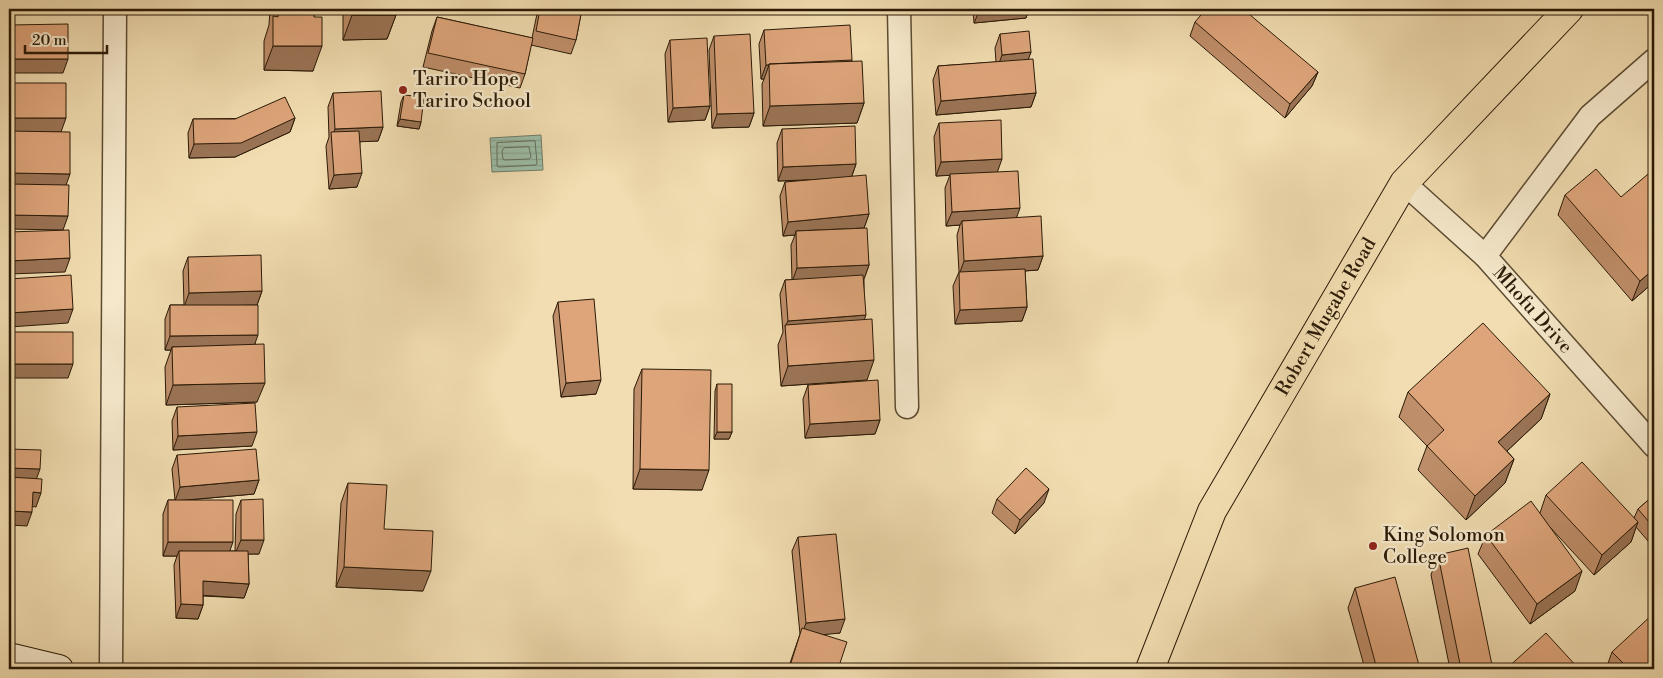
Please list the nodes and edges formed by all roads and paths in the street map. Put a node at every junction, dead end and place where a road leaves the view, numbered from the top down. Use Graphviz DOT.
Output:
graph roads {
  1 [pos="116,9"];
  2 [pos="899,9"];
  3 [pos="1569,9"];
  4 [pos="1654,60"];
  5 [pos="1404,183"];
  6 [pos="1485,256"];
  7 [pos="907,407"];
  8 [pos="1654,446"];
  9 [pos="9,656"];
  10 [pos="59,669"];
  11 [pos="111,669"];
  12 [pos="1150,669"];
  1 -- 11 [label="street"];
  2 -- 7 [label="street"];
  3 -- 5 [label="main road, Robert Mugabe Road"];
  4 -- 6 [label="street"];
  5 -- 6 [label="street, Mhofu Drive"];
  5 -- 12 [label="main road, Robert Mugabe Road"];
  6 -- 8 [label="street, Mhofu Drive"];
  9 -- 10 [label="street"];
}
